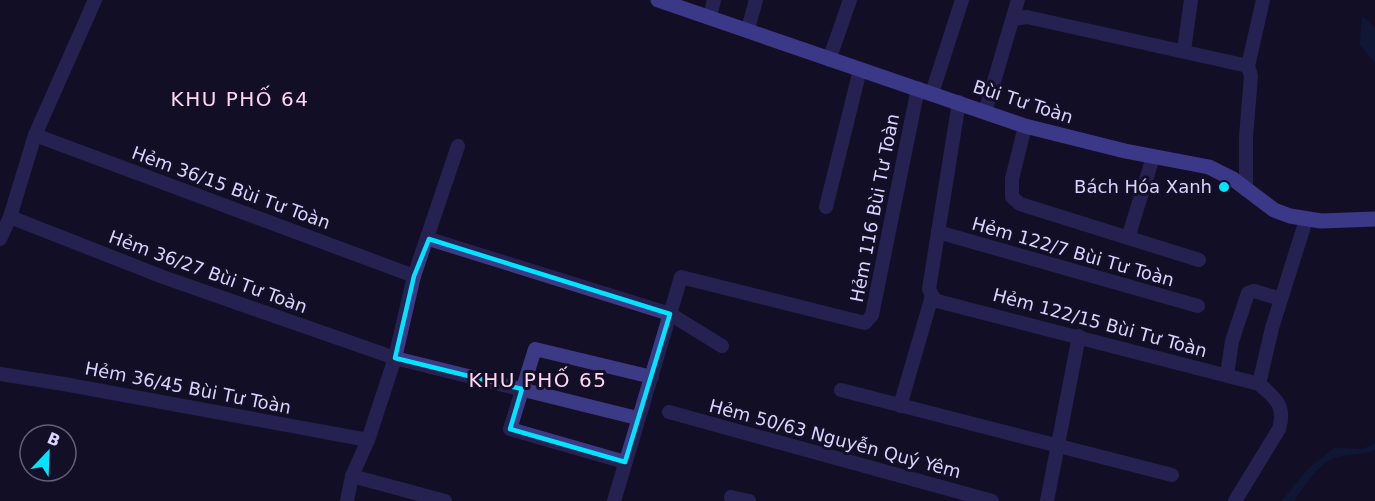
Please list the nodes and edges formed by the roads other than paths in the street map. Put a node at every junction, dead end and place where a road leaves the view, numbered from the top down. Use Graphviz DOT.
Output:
graph roads {
  1 [pos="95,0"];
  2 [pos="658,0"];
  3 [pos="714,0"];
  4 [pos="756,0"];
  5 [pos="850,0"];
  6 [pos="962,0"];
  7 [pos="1018,0"];
  8 [pos="1191,0"];
  9 [pos="1263,0"];
  10 [pos="710,16"];
  11 [pos="1013,19"];
  12 [pos="748,29"];
  13 [pos="1184,50"];
  14 [pos="830,60"];
  15 [pos="1248,66"];
  16 [pos="860,70"];
  17 [pos="925,91"];
  18 [pos="959,102"];
  19 [pos="985,112"];
  20 [pos="1025,126"];
  21 [pos="35,135"];
  22 [pos="458,146"];
  23 [pos="1153,157"];
  24 [pos="1246,190"];
  25 [pos="826,207"];
  26 [pos="10,217"];
  27 [pos="1375,219"];
  28 [pos="1306,220"];
  29 [pos="938,232"];
  30 [pos="1128,238"];
  31 [pos="0,239"];
  32 [pos="429,239"];
  33 [pos="1199,260"];
  34 [pos="414,276"];
  35 [pos="932,296"];
  36 [pos="1281,299"];
  37 [pos="1198,306"];
  38 [pos="670,314"];
  39 [pos="1078,336"];
  40 [pos="722,346"];
  41 [pos="395,358"];
  42 [pos="0,374"];
  43 [pos="1227,375"];
  44 [pos="652,377"];
  45 [pos="1259,384"];
  46 [pos="522,389"];
  47 [pos="841,390"];
  48 [pos="900,406"];
  49 [pos="669,412"];
  50 [pos="637,418"];
  51 [pos="368,440"];
  52 [pos="1056,446"];
  53 [pos="625,462"];
  54 [pos="352,476"];
  55 [pos="1172,476"];
  56 [pos="731,497"];
  57 [pos="347,501"];
  58 [pos="445,501"];
  59 [pos="614,501"];
  60 [pos="749,501"];
  61 [pos="992,501"];
  62 [pos="1047,501"];
  63 [pos="1235,501"];
  1 -- 21 [label="street"];
  2 -- 10 [label="street, Bùi Tư Toàn"];
  3 -- 10 [label="street"];
  4 -- 12 [label="street"];
  5 -- 14 [label="street"];
  6 -- 17 [label="street"];
  7 -- 11 [label="street"];
  8 -- 13 [label="street"];
  9 -- 15 [label="street"];
  10 -- 12 [label="street, Bùi Tư Toàn"];
  11 -- 13 [label="street"];
  11 -- 19 [label="street"];
  12 -- 14 [label="street, Bùi Tư Toàn"];
  13 -- 15 [label="street"];
  14 -- 16 [label="street, Bùi Tư Toàn"];
  15 -- 24 [label="street"];
  16 -- 17 [label="street, Bùi Tư Toàn"];
  16 -- 25 [label="street"];
  17 -- 18 [label="street, Bùi Tư Toàn"];
  17 -- 38 [label="street, Hẻm 116 Bùi Tư Toàn"];
  18 -- 19 [label="street, Bùi Tư Toàn"];
  18 -- 29 [label="street"];
  19 -- 20 [label="street, Bùi Tư Toàn"];
  20 -- 23 [label="street, Bùi Tư Toàn"];
  20 -- 30 [label="street"];
  21 -- 26 [label="street"];
  21 -- 34 [label="street, Hẻm 36/15 Bùi Tư Toàn"];
  22 -- 32 [label="street"];
  23 -- 24 [label="street, Bùi Tư Toàn"];
  23 -- 30 [label="street"];
  24 -- 28 [label="street, Bùi Tư Toàn"];
  26 -- 31 [label="street"];
  26 -- 41 [label="street, Hẻm 36/27 Bùi Tư Toàn"];
  27 -- 28 [label="street, Bùi Tư Toàn"];
  28 -- 36 [label="street"];
  29 -- 35 [label="street"];
  29 -- 37 [label="street, Hẻm 122/7 Bùi Tư Toàn"];
  30 -- 33 [label="street"];
  32 -- 34 [label="street"];
  32 -- 38 [label="street"];
  34 -- 41 [label="street"];
  35 -- 39 [label="street, Hẻm 122/15 Bùi Tư Toàn"];
  35 -- 48 [label="street"];
  36 -- 43 [label="street"];
  36 -- 45 [label="street"];
  38 -- 40 [label="street"];
  38 -- 44 [label="street"];
  39 -- 43 [label="street, Hẻm 122/15 Bùi Tư Toàn"];
  39 -- 52 [label="street"];
  41 -- 46 [label="street, Hẻm 36/27 Bùi Tư Toàn"];
  41 -- 51 [label="street"];
  42 -- 51 [label="street, Hẻm 36/45 Bùi Tư Toàn"];
  43 -- 45 [label="street, Hẻm 122/15 Bùi Tư Toàn"];
  44 -- 46 [label="street"];
  44 -- 50 [label="street"];
  45 -- 63 [label="street"];
  46 -- 50 [label="street, Hẻm 36/27 Bùi Tư Toàn"];
  46 -- 53 [label="street"];
  47 -- 48 [label="street"];
  48 -- 52 [label="street"];
  49 -- 61 [label="street, Hẻm 50/63 Nguyễn Quý Yêm"];
  50 -- 53 [label="street"];
  51 -- 54 [label="street"];
  52 -- 55 [label="street"];
  52 -- 62 [label="street"];
  53 -- 59 [label="street"];
  54 -- 57 [label="street"];
  54 -- 58 [label="street"];
  56 -- 60 [label="street"];
}
